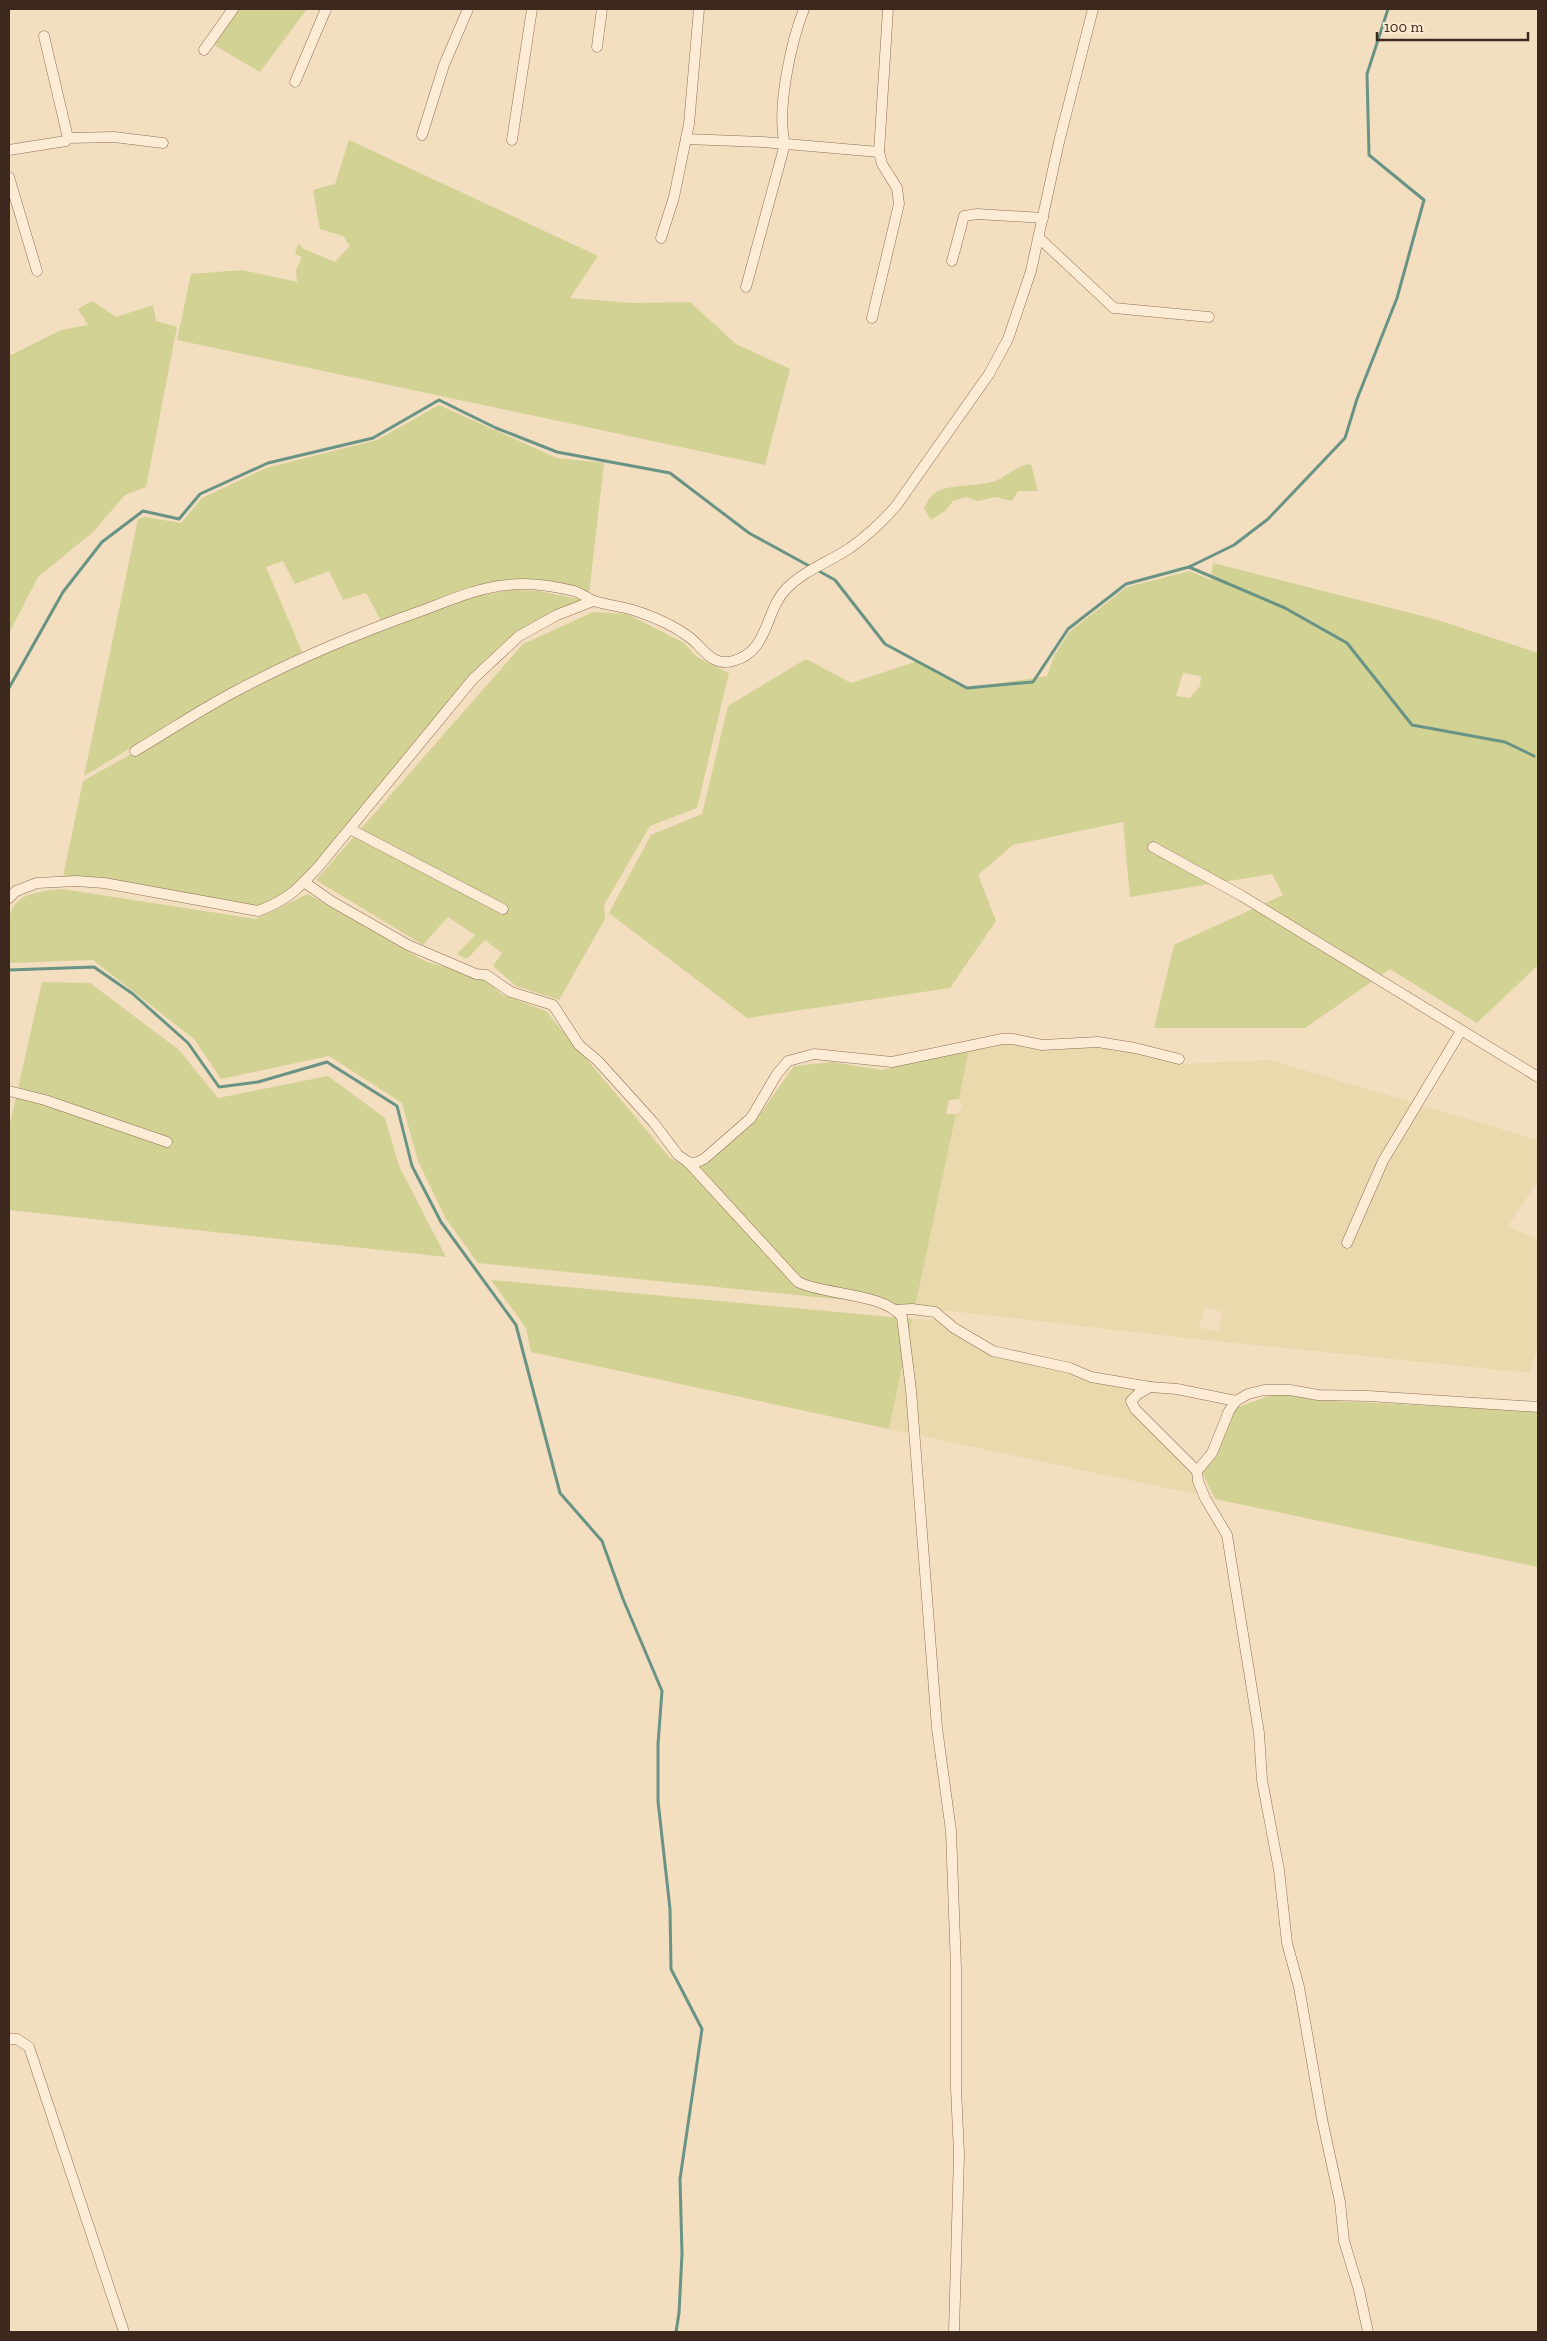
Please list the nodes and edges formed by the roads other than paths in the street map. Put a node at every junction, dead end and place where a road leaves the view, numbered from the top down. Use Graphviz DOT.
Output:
graph roads {
  1 [pos="233,9"];
  2 [pos="326,9"];
  3 [pos="468,9"];
  4 [pos="532,9"];
  5 [pos="602,9"];
  6 [pos="699,9"];
  7 [pos="804,9"];
  8 [pos="888,9"];
  9 [pos="1093,9"];
  10 [pos="44,36"];
  11 [pos="597,47"];
  12 [pos="204,50"];
  13 [pos="295,82"];
  14 [pos="422,135"];
  15 [pos="68,138"];
  16 [pos="686,139"];
  17 [pos="512,140"];
  18 [pos="164,143"];
  19 [pos="785,144"];
  20 [pos="9,150"];
  21 [pos="879,152"];
  22 [pos="9,177"];
  23 [pos="1043,218"];
  24 [pos="661,238"];
  25 [pos="1039,238"];
  26 [pos="952,261"];
  27 [pos="37,271"];
  28 [pos="746,287"];
  29 [pos="872,318"];
  30 [pos="1209,318"];
  31 [pos="593,601"];
  32 [pos="135,751"];
  33 [pos="350,829"];
  34 [pos="1153,847"];
  35 [pos="304,882"];
  36 [pos="9,898"];
  37 [pos="503,909"];
  38 [pos="1461,1031"];
  39 [pos="1179,1059"];
  40 [pos="1538,1077"];
  41 [pos="9,1091"];
  42 [pos="168,1142"];
  43 [pos="688,1162"];
  44 [pos="1347,1243"];
  45 [pos="895,1310"];
  46 [pos="1150,1387"];
  47 [pos="1236,1401"];
  48 [pos="1538,1407"];
  49 [pos="1197,1471"];
  50 [pos="9,2039"];
  51 [pos="124,2332"];
  52 [pos="954,2332"];
  53 [pos="1368,2332"];
  1 -- 12 [label="street"];
  2 -- 13 [label="street"];
  3 -- 14 [label="street"];
  4 -- 17 [label="street"];
  5 -- 11 [label="street"];
  6 -- 16 [label="street"];
  7 -- 19 [label="street"];
  8 -- 21 [label="street"];
  9 -- 23 [label="street"];
  10 -- 15 [label="street"];
  15 -- 18 [label="street"];
  15 -- 20 [label="street"];
  16 -- 19 [label="street"];
  16 -- 24 [label="street"];
  19 -- 21 [label="street"];
  19 -- 28 [label="street"];
  21 -- 29 [label="street"];
  22 -- 27 [label="street"];
  23 -- 25 [label="street"];
  23 -- 26 [label="street"];
  25 -- 30 [label="street"];
  25 -- 31 [label="street"];
  31 -- 32 [label="street"];
  31 -- 33 [label="street"];
  33 -- 35 [label="street"];
  33 -- 37 [label="street"];
  34 -- 38 [label="street"];
  35 -- 36 [label="street"];
  35 -- 43 [label="street"];
  38 -- 40 [label="street"];
  38 -- 44 [label="street"];
  39 -- 43 [label="street"];
  41 -- 42 [label="street"];
  43 -- 45 [label="street"];
  45 -- 46 [label="street"];
  45 -- 52 [label="street"];
  46 -- 47 [label="street"];
  46 -- 49 [label="street"];
  47 -- 48 [label="street"];
  47 -- 49 [label="street"];
  49 -- 53 [label="street"];
  50 -- 51 [label="street"];
}
